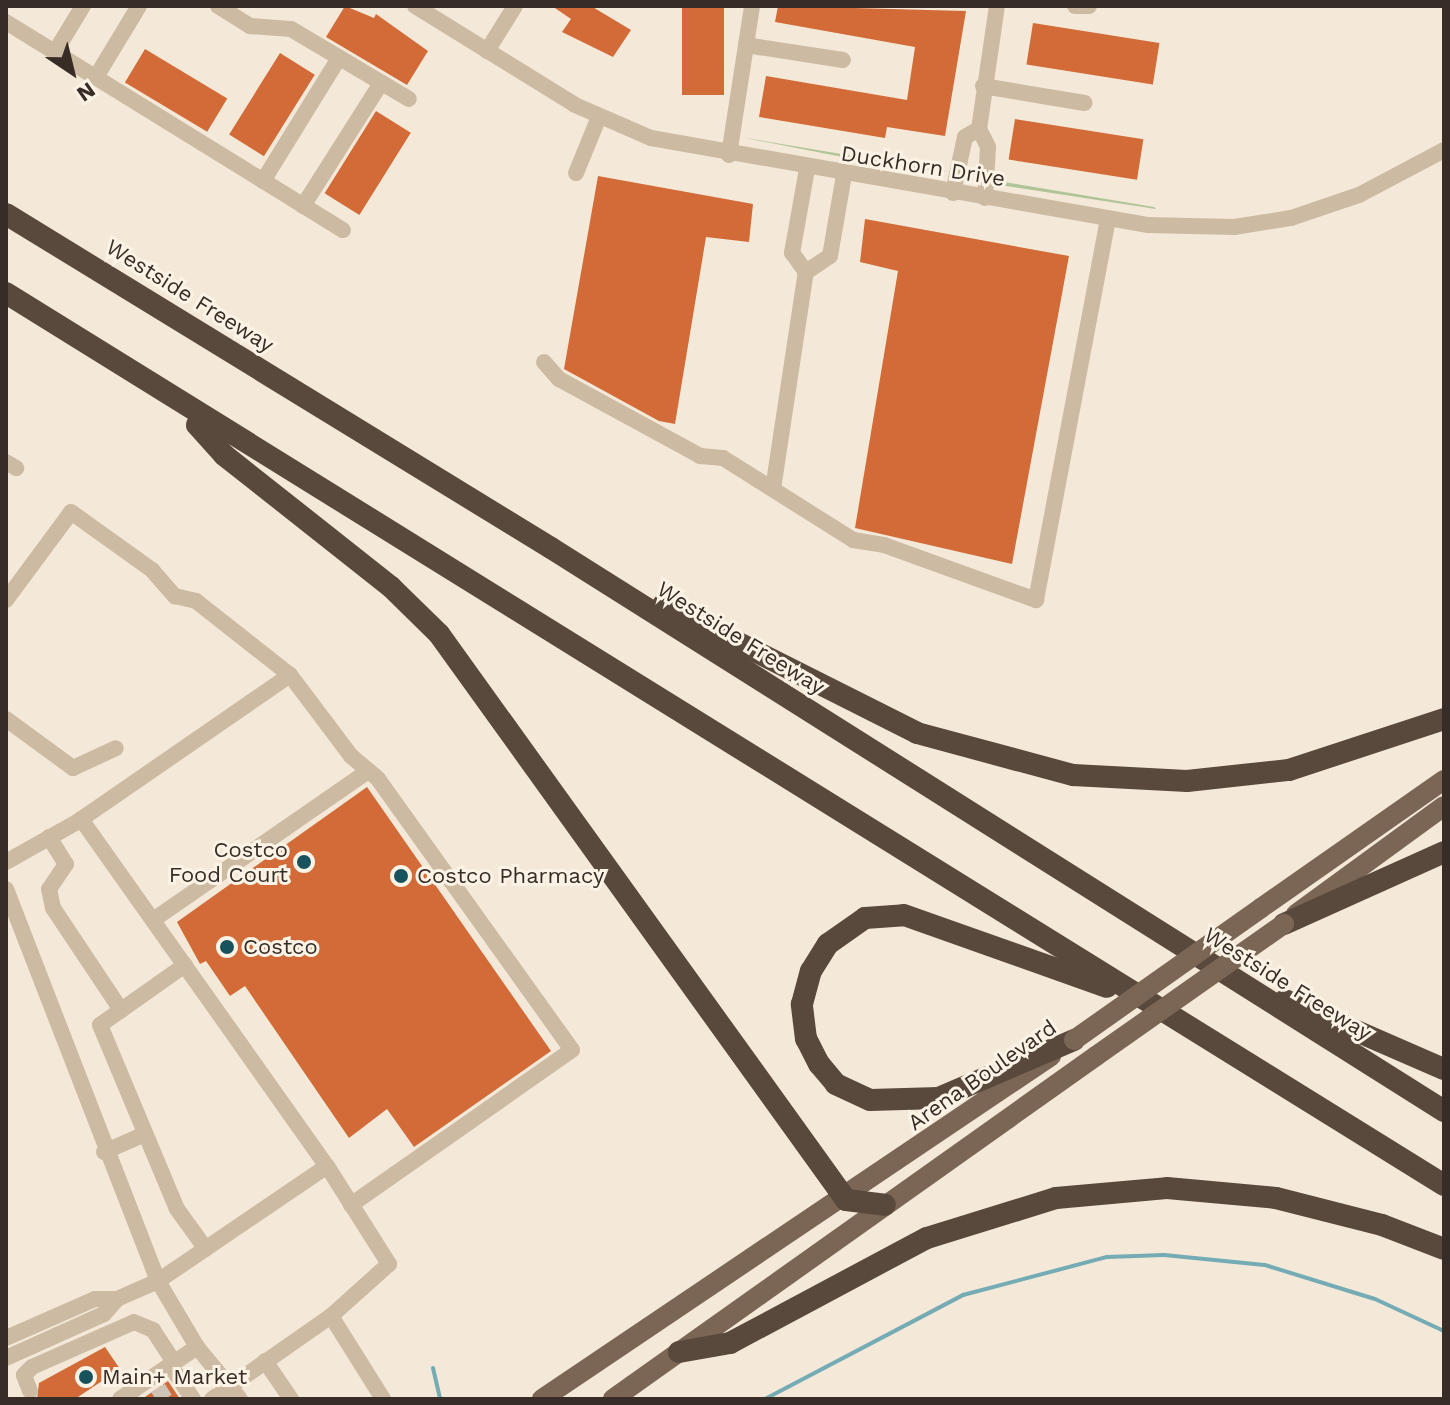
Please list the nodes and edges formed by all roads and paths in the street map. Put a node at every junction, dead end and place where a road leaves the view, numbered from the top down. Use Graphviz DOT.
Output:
graph roads {
  1 [pos="83,6"];
  2 [pos="139,6"];
  3 [pos="218,6"];
  4 [pos="415,6"];
  5 [pos="515,6"];
  6 [pos="752,6"];
  7 [pos="997,6"];
  8 [pos="1075,6"];
  9 [pos="1089,6"];
  10 [pos="6,22"];
  11 [pos="746,45"];
  12 [pos="487,51"];
  13 [pos="55,52"];
  14 [pos="339,58"];
  15 [pos="843,60"];
  16 [pos="96,77"];
  17 [pos="381,83"];
  18 [pos="983,86"];
  19 [pos="409,99"];
  20 [pos="1085,103"];
  21 [pos="599,117"];
  22 [pos="979,129"];
  23 [pos="1444,150"];
  24 [pos="729,155"];
  25 [pos="807,169"];
  26 [pos="576,173"];
  27 [pos="844,175"];
  28 [pos="263,181"];
  29 [pos="953,193"];
  30 [pos="985,198"];
  31 [pos="303,206"];
  32 [pos="6,214"];
  33 [pos="1108,219"];
  34 [pos="343,230"];
  35 [pos="806,272"];
  36 [pos="6,293"];
  37 [pos="544,362"];
  38 [pos="180,406"];
  39 [pos="773,489"];
  40 [pos="551,548"];
  41 [pos="6,600"];
  42 [pos="290,675"];
  43 [pos="6,719"];
  44 [pos="1444,719"];
  45 [pos="116,748"];
  46 [pos="368,771"];
  47 [pos="1444,780"];
  48 [pos="1444,806"];
  49 [pos="81,819"];
  50 [pos="49,837"];
  51 [pos="1444,852"];
  52 [pos="6,862"];
  53 [pos="6,889"];
  54 [pos="153,920"];
  55 [pos="1284,924"];
  56 [pos="1204,964"];
  57 [pos="185,965"];
  58 [pos="1150,1002"];
  59 [pos="121,1010"];
  60 [pos="1074,1040"];
  61 [pos="1444,1069"];
  62 [pos="1444,1111"];
  63 [pos="145,1134"];
  64 [pos="104,1152"];
  65 [pos="327,1166"];
  66 [pos="1444,1185"];
  67 [pos="846,1200"];
  68 [pos="351,1205"];
  69 [pos="885,1205"];
  70 [pos="206,1249"];
  71 [pos="1444,1249"];
  72 [pos="158,1281"];
  73 [pos="117,1299"];
  74 [pos="331,1316"];
  75 [pos="6,1338"];
  76 [pos="197,1347"];
  77 [pos="679,1352"];
  78 [pos="6,1358"];
  79 [pos="265,1361"];
  80 [pos="172,1364"];
  81 [pos="278,1381"];
  82 [pos="30,1391"];
  83 [pos="234,1393"];
  84 [pos="128,1397"];
  85 [pos="193,1399"];
  86 [pos="212,1399"];
  87 [pos="276,1399"];
  88 [pos="291,1399"];
  89 [pos="383,1399"];
  90 [pos="542,1399"];
  91 [pos="613,1399"];
  1 -- 13 [label="street"];
  2 -- 16 [label="street"];
  3 -- 14 [label="street"];
  4 -- 12 [label="street, Duckhorn Drive"];
  5 -- 12 [label="street"];
  6 -- 11 [label="street"];
  7 -- 18 [label="street"];
  8 -- 9 [label="street"];
  10 -- 13 [label="street"];
  11 -- 15 [label="street"];
  11 -- 24 [label="street"];
  12 -- 21 [label="street, Duckhorn Drive"];
  13 -- 16 [label="street"];
  14 -- 17 [label="street"];
  14 -- 28 [label="street"];
  16 -- 28 [label="street"];
  17 -- 19 [label="street"];
  17 -- 31 [label="street"];
  18 -- 20 [label="street"];
  18 -- 22 [label="street"];
  21 -- 24 [label="street, Duckhorn Drive"];
  21 -- 26 [label="street"];
  22 -- 29 [label="street"];
  22 -- 30 [label="street"];
  23 -- 33 [label="street, Duckhorn Drive"];
  24 -- 25 [label="street, Duckhorn Drive"];
  25 -- 27 [label="street, Duckhorn Drive"];
  25 -- 35 [label="street"];
  27 -- 29 [label="street, Duckhorn Drive"];
  27 -- 35 [label="street"];
  28 -- 31 [label="street"];
  29 -- 30 [label="street, Duckhorn Drive"];
  30 -- 33 [label="street, Duckhorn Drive"];
  31 -- 34 [label="street"];
  32 -- 40 [label="highway, Westside Freeway"];
  33 -- 39 [label="street"];
  35 -- 39 [label="street"];
  36 -- 38 [label="highway"];
  37 -- 39 [label="street"];
  38 -- 58 [label="highway"];
  38 -- 67 [label="highway"];
  40 -- 44 [label="highway"];
  40 -- 56 [label="highway, Westside Freeway"];
  41 -- 42 [label="street"];
  42 -- 46 [label="street"];
  42 -- 49 [label="street"];
  43 -- 45 [label="street"];
  46 -- 54 [label="street"];
  46 -- 68 [label="street"];
  47 -- 60 [label="main road, Arena Boulevard, bridge"];
  48 -- 55 [label="main road"];
  49 -- 50 [label="street"];
  49 -- 54 [label="street"];
  50 -- 52 [label="street"];
  50 -- 59 [label="street"];
  51 -- 55 [label="highway"];
  53 -- 64 [label="street"];
  54 -- 57 [label="street"];
  55 -- 69 [label="main road, bridge"];
  56 -- 61 [label="highway"];
  56 -- 62 [label="highway, Westside Freeway"];
  57 -- 59 [label="street"];
  57 -- 65 [label="street"];
  58 -- 60 [label="highway"];
  58 -- 66 [label="highway"];
  59 -- 63 [label="street"];
  60 -- 67 [label="main road, Arena Boulevard"];
  63 -- 64 [label="street"];
  63 -- 70 [label="street"];
  64 -- 72 [label="street"];
  65 -- 68 [label="street"];
  65 -- 70 [label="street"];
  67 -- 69 [label="highway"];
  67 -- 90 [label="main road, Arena Boulevard"];
  68 -- 74 [label="street"];
  69 -- 77 [label="main road"];
  70 -- 72 [label="street"];
  71 -- 77 [label="highway"];
  72 -- 73 [label="street"];
  72 -- 76 [label="street"];
  73 -- 75 [label="street"];
  73 -- 78 [label="street"];
  74 -- 79 [label="street"];
  74 -- 89 [label="street"];
  76 -- 80 [label="street"];
  76 -- 83 [label="street"];
  77 -- 91 [label="main road"];
  79 -- 81 [label="street"];
  79 -- 83 [label="street"];
  80 -- 82 [label="street"];
  80 -- 84 [label="street"];
  80 -- 85 [label="street"];
  81 -- 87 [label="street"];
  81 -- 88 [label="street"];
  83 -- 86 [label="street"];
}
